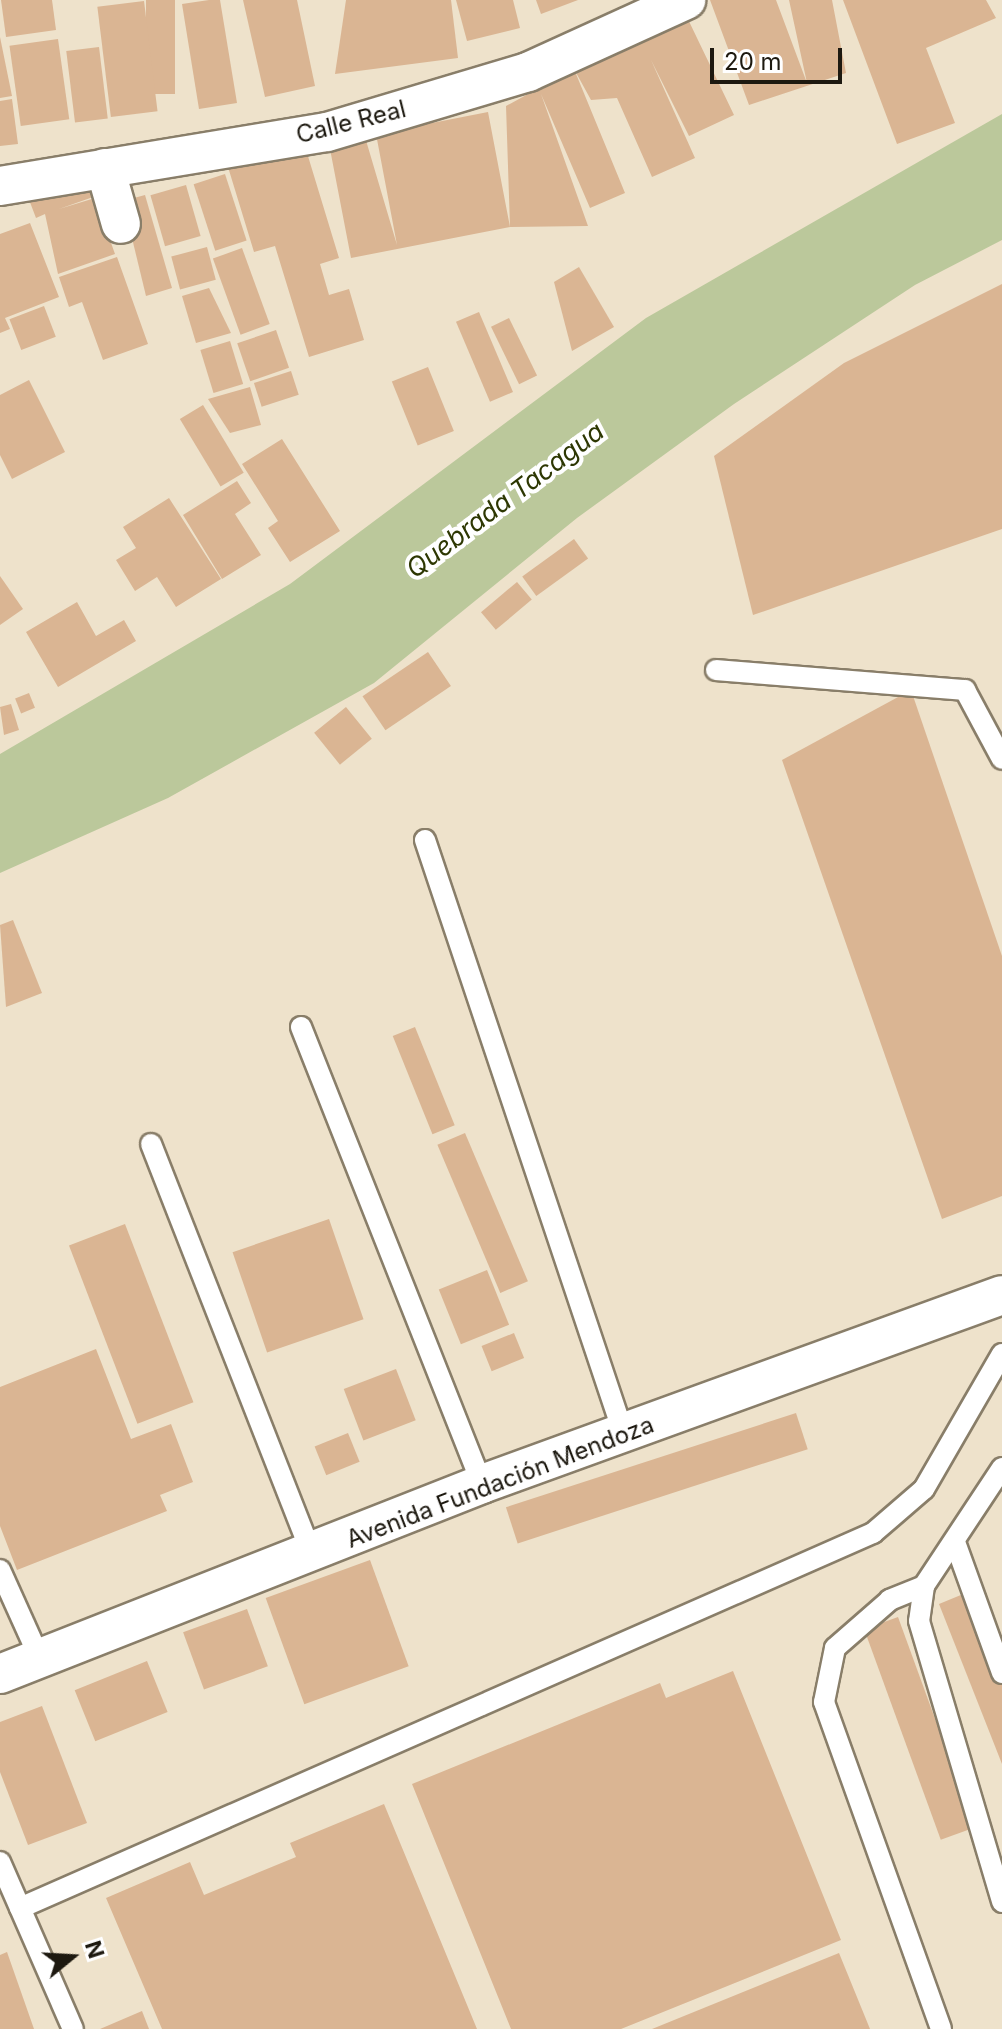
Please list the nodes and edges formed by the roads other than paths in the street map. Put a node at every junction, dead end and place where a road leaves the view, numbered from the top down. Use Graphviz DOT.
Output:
graph roads {
  1 [pos="686,0"];
  2 [pos="105,168"];
  3 [pos="0,186"];
  4 [pos="121,224"];
  5 [pos="716,670"];
  6 [pos="1002,759"];
  7 [pos="425,840"];
  8 [pos="301,1027"];
  9 [pos="151,1144"];
  10 [pos="1002,1295"];
  11 [pos="1002,1354"];
  12 [pos="624,1435"];
  13 [pos="1002,1468"];
  14 [pos="482,1484"];
  15 [pos="956,1545"];
  16 [pos="312,1554"];
  17 [pos="0,1570"];
  18 [pos="924,1586"];
  19 [pos="996,1635"];
  20 [pos="40,1659"];
  21 [pos="1002,1673"];
  22 [pos="0,1674"];
  23 [pos="0,1862"];
  24 [pos="1002,1902"];
  25 [pos="20,1908"];
  26 [pos="73,2029"];
  27 [pos="941,2029"];
  1 -- 2 [label="street, Calle Real"];
  2 -- 3 [label="street, Calle Real"];
  2 -- 4 [label="street"];
  5 -- 6 [label="lane"];
  7 -- 12 [label="lane"];
  8 -- 14 [label="lane"];
  9 -- 16 [label="lane"];
  10 -- 12 [label="street, Avenida Fundación Mendoza"];
  11 -- 25 [label="lane"];
  12 -- 14 [label="street, Avenida Fundación Mendoza"];
  13 -- 15 [label="lane"];
  14 -- 16 [label="street, Avenida Fundación Mendoza"];
  15 -- 18 [label="lane"];
  15 -- 19 [label="lane"];
  16 -- 20 [label="street, Avenida Fundación Mendoza"];
  17 -- 20 [label="lane"];
  18 -- 24 [label="lane"];
  18 -- 27 [label="lane"];
  19 -- 21 [label="lane"];
  20 -- 22 [label="street, Avenida Fundación Mendoza"];
  23 -- 25 [label="lane"];
  25 -- 26 [label="lane"];
}
